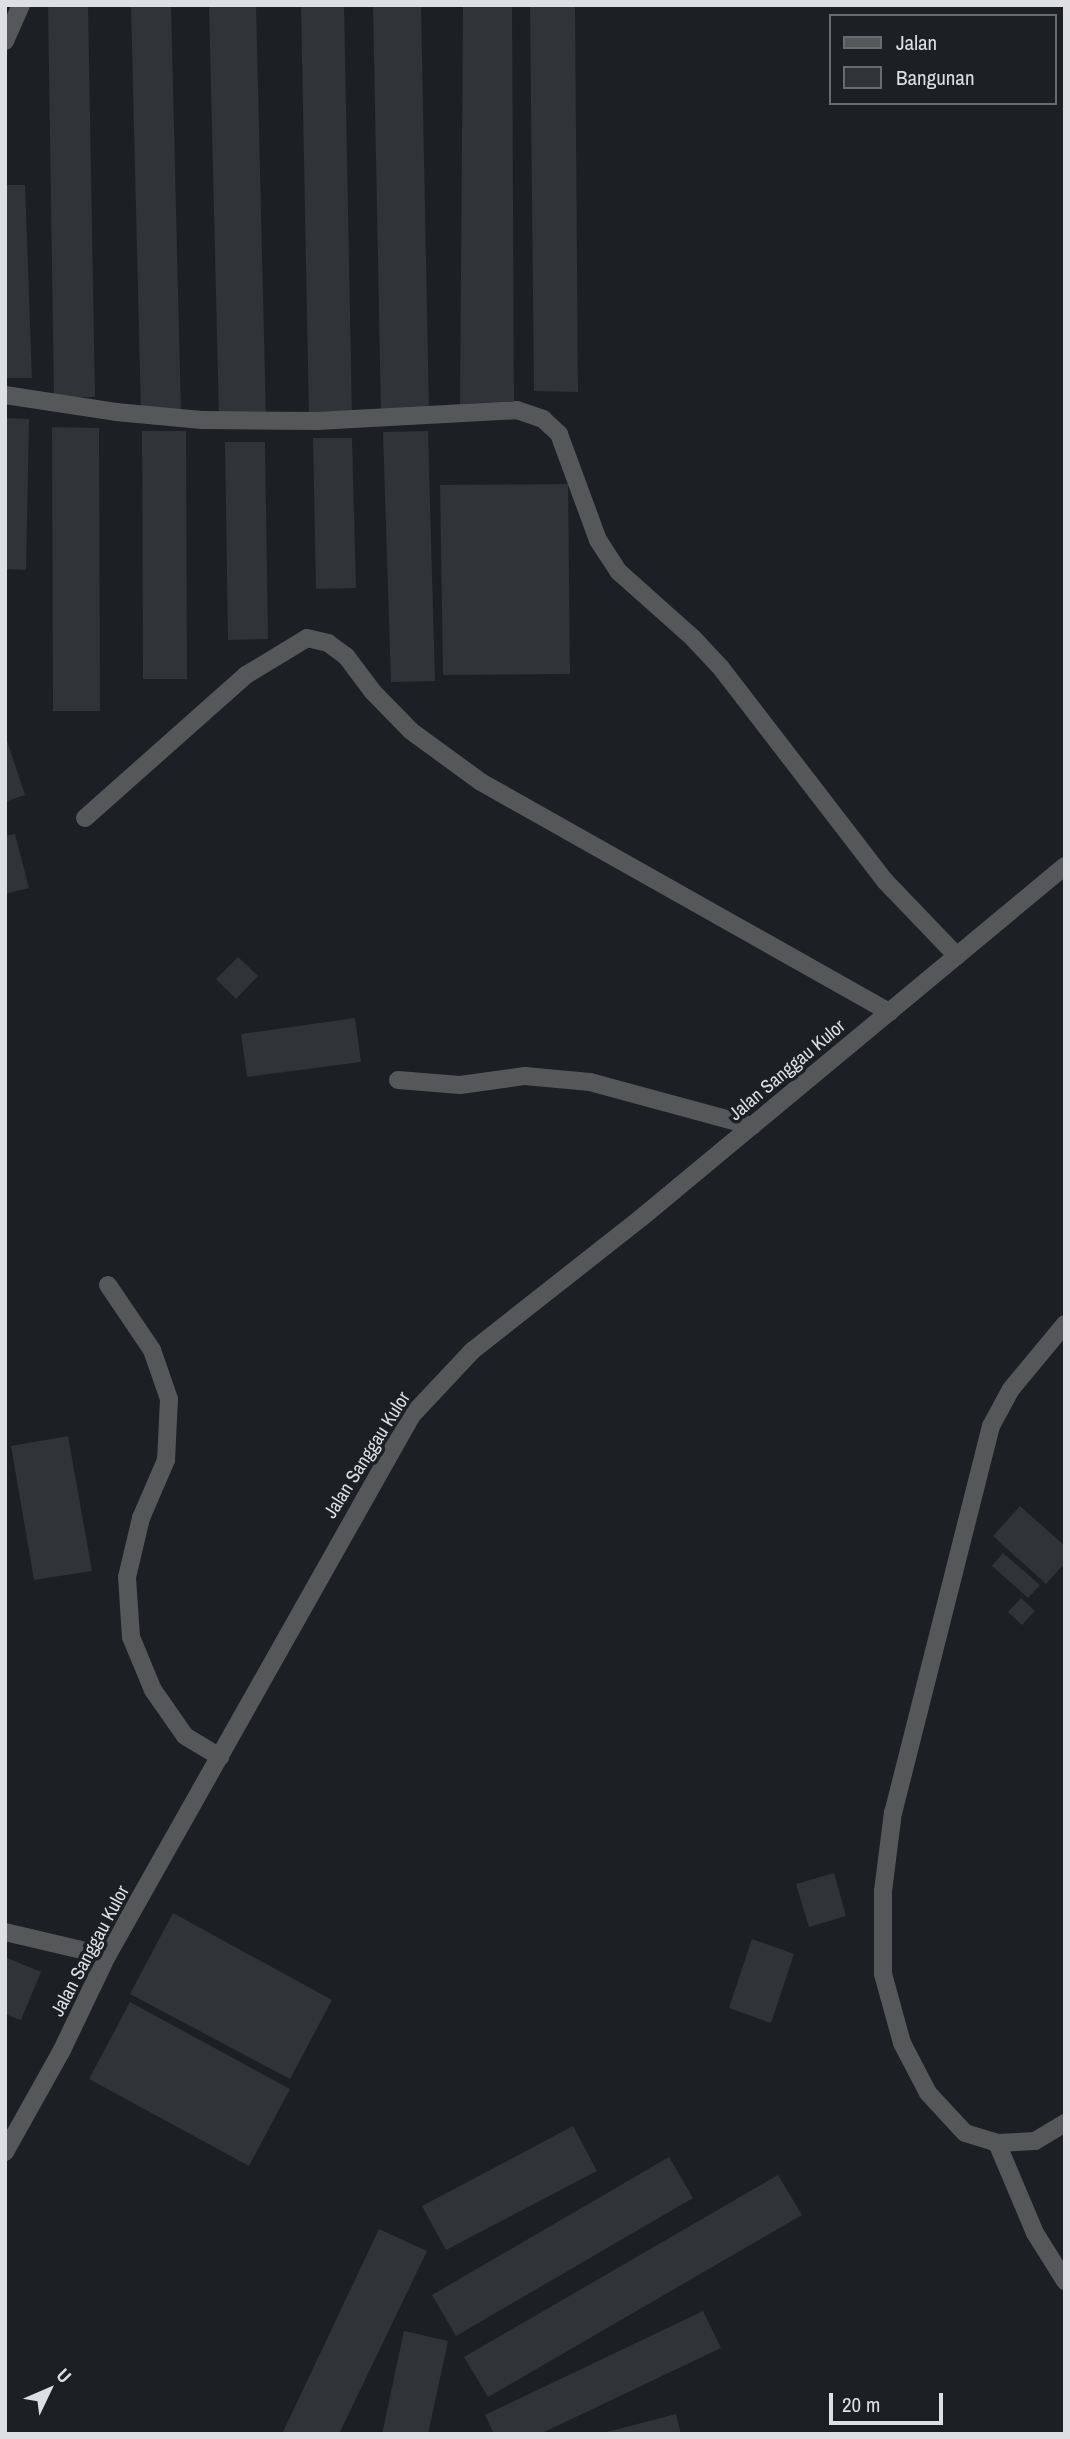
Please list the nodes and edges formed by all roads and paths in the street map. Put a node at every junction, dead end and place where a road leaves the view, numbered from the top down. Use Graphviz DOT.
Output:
graph roads {
  1 [pos="21,5"];
  2 [pos="5,41"];
  3 [pos="5,395"];
  4 [pos="85,818"];
  5 [pos="1065,866"];
  6 [pos="957,956"];
  7 [pos="890,1012"];
  8 [pos="397,1080"];
  9 [pos="751,1126"];
  10 [pos="107,1286"];
  11 [pos="1065,1324"];
  12 [pos="219,1757"];
  13 [pos="5,1932"];
  14 [pos="107,1956"];
  15 [pos="1065,2123"];
  16 [pos="997,2143"];
  17 [pos="5,2152"];
  18 [pos="1065,2281"];
  1 -- 2 [label="street"];
  3 -- 6 [label="street"];
  4 -- 7 [label="street"];
  5 -- 6 [label="street, Jalan Sanggau Kulor"];
  6 -- 7 [label="street, Jalan Sanggau Kulor"];
  7 -- 9 [label="street, Jalan Sanggau Kulor"];
  8 -- 9 [label="street"];
  9 -- 12 [label="street, Jalan Sanggau Kulor"];
  10 -- 12 [label="street"];
  11 -- 16 [label="street"];
  12 -- 14 [label="street, Jalan Sanggau Kulor"];
  13 -- 14 [label="street"];
  14 -- 17 [label="street, Jalan Sanggau Kulor"];
  15 -- 16 [label="street"];
  16 -- 18 [label="street"];
}
